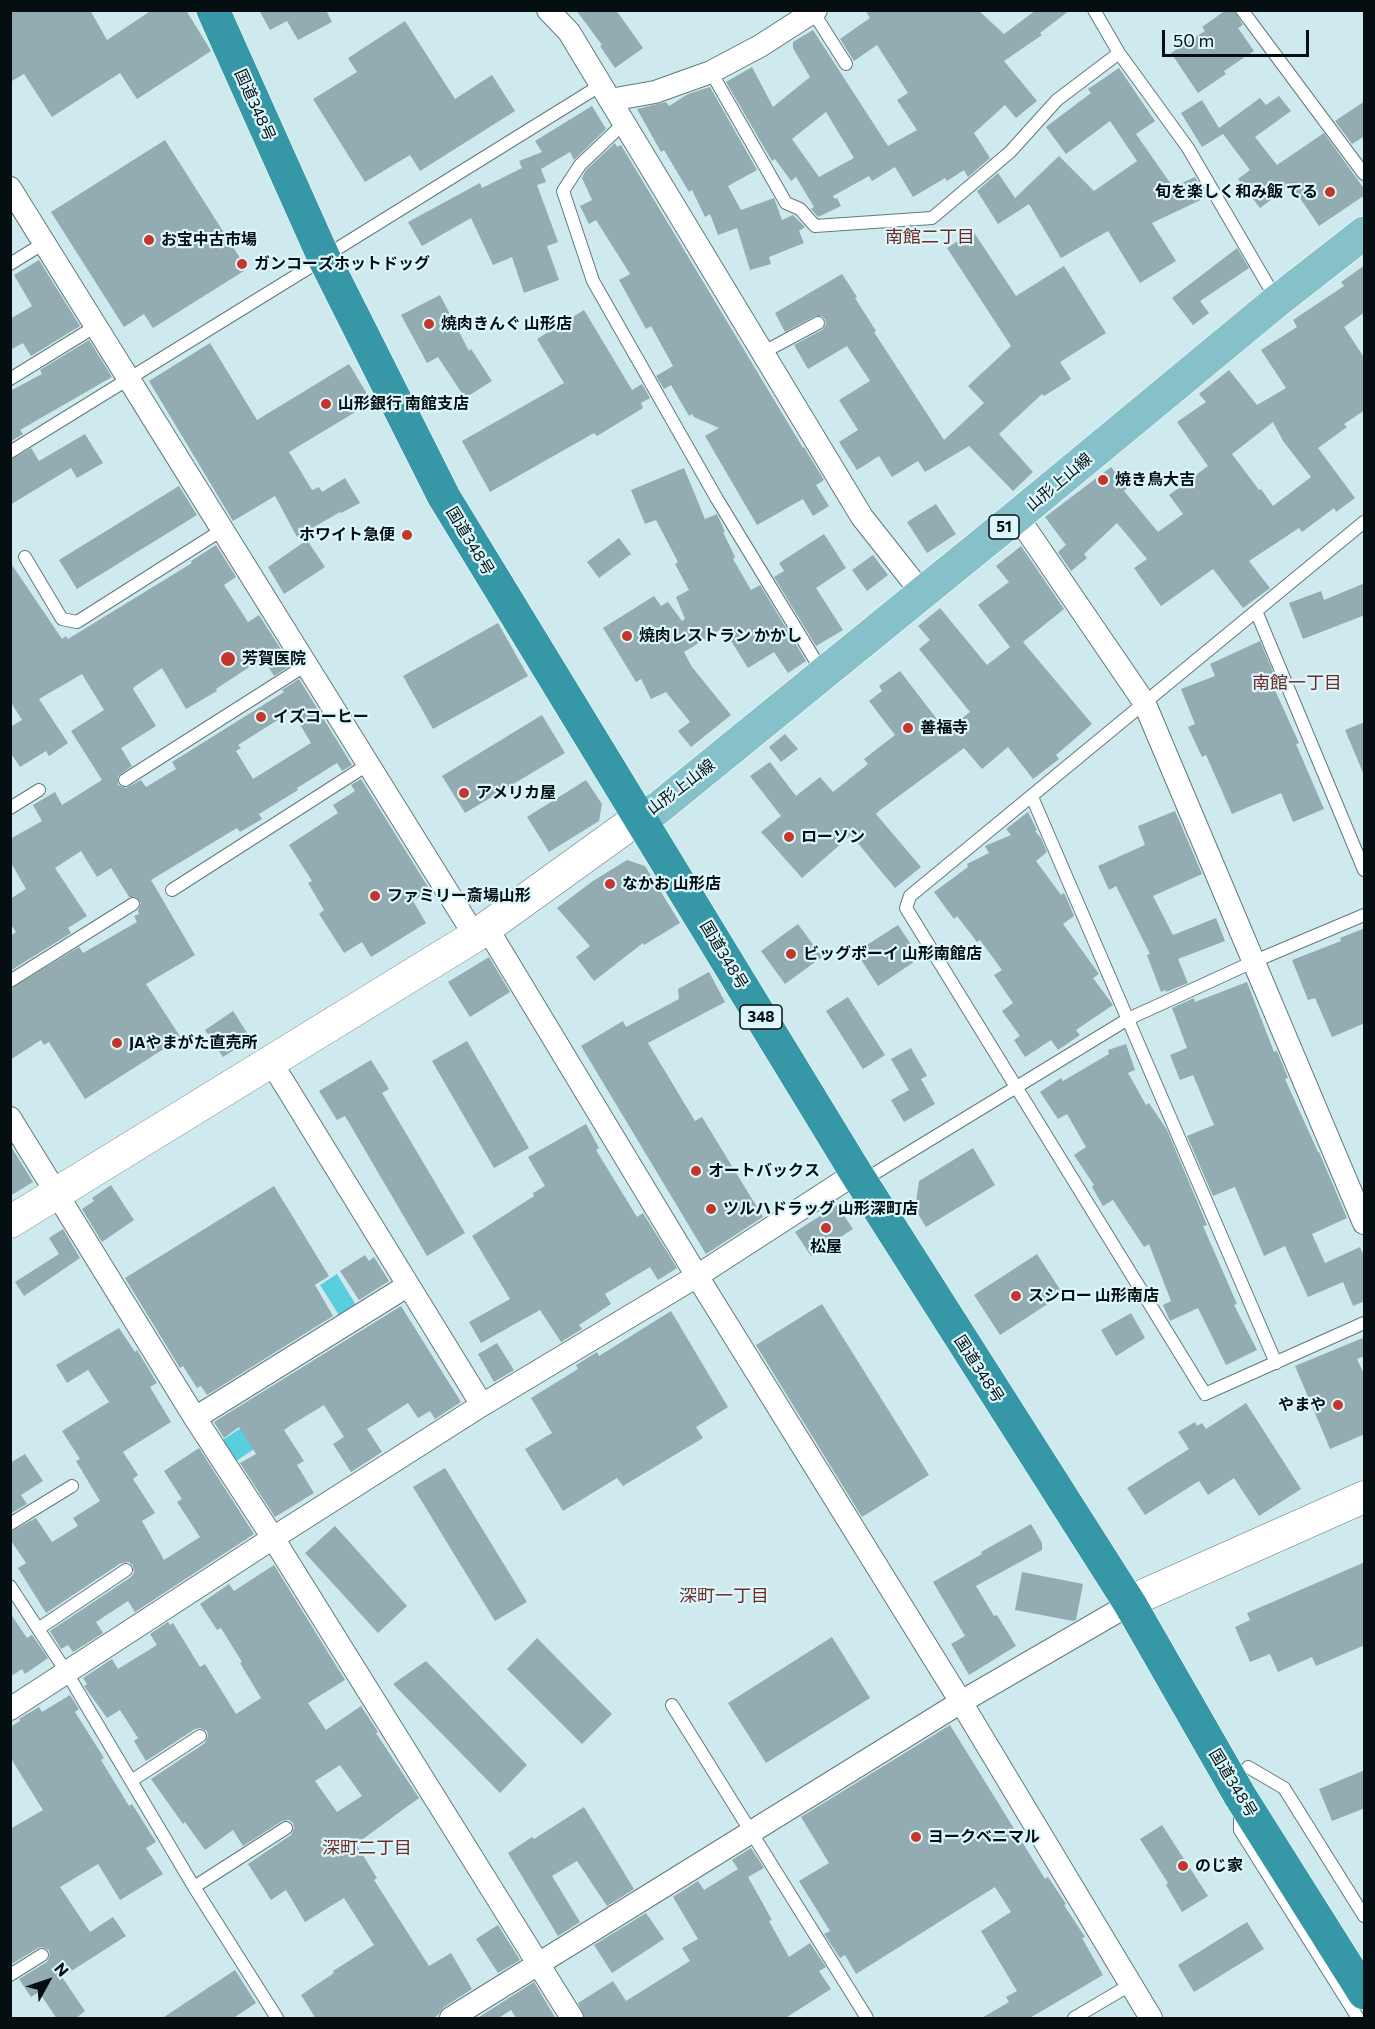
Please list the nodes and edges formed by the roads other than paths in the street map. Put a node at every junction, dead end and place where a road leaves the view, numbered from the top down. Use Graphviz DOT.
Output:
graph roads {
  1 [pos="213,10"];
  2 [pos="233,10"];
  3 [pos="548,10"];
  4 [pos="1094,10"];
  5 [pos="1242,10"];
  6 [pos="814,11"];
  7 [pos="1119,53"];
  8 [pos="846,64"];
  9 [pos="711,72"];
  10 [pos="606,93"];
  11 [pos="623,124"];
  12 [pos="1365,174"];
  13 [pos="10,188"];
  14 [pos="1365,233"];
  15 [pos="44,243"];
  16 [pos="329,254"];
  17 [pos="10,264"];
  18 [pos="1277,301"];
  19 [pos="818,322"];
  20 [pos="96,326"];
  21 [pos="762,353"];
  22 [pos="10,379"];
  23 [pos="129,379"];
  24 [pos="10,452"];
  25 [pos="1017,516"];
  26 [pos="1364,522"];
  27 [pos="222,530"];
  28 [pos="25,557"];
  29 [pos="922,593"];
  30 [pos="1256,611"];
  31 [pos="306,665"];
  32 [pos="823,675"];
  33 [pos="1144,702"];
  34 [pos="367,765"];
  35 [pos="124,780"];
  36 [pos="39,790"];
  37 [pos="1032,797"];
  38 [pos="10,808"];
  39 [pos="648,813"];
  40 [pos="1365,870"];
  41 [pos="172,890"];
  42 [pos="133,904"];
  43 [pos="1365,915"];
  44 [pos="481,932"];
  45 [pos="1255,962"];
  46 [pos="10,981"];
  47 [pos="1128,1019"];
  48 [pos="271,1062"];
  49 [pos="1015,1088"];
  50 [pos="10,1118"];
  51 [pos="866,1173"];
  52 [pos="57,1193"];
  53 [pos="10,1222"];
  54 [pos="1365,1223"];
  55 [pos="697,1276"];
  56 [pos="407,1286"];
  57 [pos="1365,1323"];
  58 [pos="1276,1363"];
  59 [pos="482,1405"];
  60 [pos="195,1418"];
  61 [pos="72,1486"];
  62 [pos="1365,1497"];
  63 [pos="10,1524"];
  64 [pos="273,1538"];
  65 [pos="126,1570"];
  66 [pos="10,1586"];
  67 [pos="1137,1600"];
  68 [pos="39,1629"];
  69 [pos="67,1674"];
  70 [pos="961,1702"];
  71 [pos="672,1705"];
  72 [pos="10,1709"];
  73 [pos="200,1736"];
  74 [pos="1244,1781"];
  75 [pos="131,1782"];
  76 [pos="286,1828"];
  77 [pos="751,1832"];
  78 [pos="194,1887"];
  79 [pos="1365,1916"];
  80 [pos="42,1955"];
  81 [pos="1365,1956"];
  82 [pos="537,1963"];
  83 [pos="10,1975"];
  84 [pos="1130,1985"];
  85 [pos="1365,1993"];
  86 [pos="277,2019"];
  87 [pos="451,2019"];
  88 [pos="572,2019"];
  89 [pos="867,2019"];
  90 [pos="1074,2019"];
  91 [pos="1151,2019"];
  92 [pos="1358,2019"];
  1 -- 16 [label="highway, 国道348号 / 348"];
  2 -- 16 [label="highway, 国道348号 / 348"];
  3 -- 10 [label="street"];
  4 -- 7 [label="lane"];
  5 -- 12 [label="lane"];
  6 -- 8 [label="lane"];
  6 -- 9 [label="street"];
  7 -- 9 [label="lane"];
  7 -- 18 [label="lane"];
  9 -- 10 [label="street"];
  10 -- 11 [label="street"];
  10 -- 16 [label="lane"];
  11 -- 21 [label="street"];
  11 -- 32 [label="lane"];
  13 -- 15 [label="street"];
  14 -- 18 [label="main road, 山形上山線 / 51"];
  15 -- 17 [label="lane"];
  15 -- 20 [label="street"];
  16 -- 23 [label="lane"];
  16 -- 39 [label="highway, 国道348号 / 348"];
  18 -- 25 [label="main road, 山形上山線 / 51"];
  19 -- 21 [label="lane"];
  20 -- 22 [label="lane"];
  20 -- 23 [label="street"];
  21 -- 29 [label="street"];
  23 -- 24 [label="lane"];
  23 -- 27 [label="street"];
  25 -- 29 [label="main road, 山形上山線 / 51"];
  25 -- 33 [label="street"];
  26 -- 30 [label="lane"];
  27 -- 28 [label="lane"];
  27 -- 31 [label="street"];
  29 -- 32 [label="main road, 山形上山線 / 51"];
  30 -- 33 [label="lane"];
  30 -- 40 [label="lane"];
  31 -- 34 [label="street"];
  31 -- 35 [label="lane"];
  32 -- 39 [label="main road, 山形上山線 / 51"];
  33 -- 37 [label="lane"];
  33 -- 45 [label="street"];
  34 -- 41 [label="lane"];
  34 -- 44 [label="street"];
  36 -- 38 [label="lane"];
  37 -- 47 [label="lane"];
  37 -- 49 [label="lane"];
  39 -- 44 [label="street"];
  39 -- 51 [label="highway, 国道348号 / 348"];
  42 -- 46 [label="lane"];
  43 -- 45 [label="lane"];
  44 -- 48 [label="street"];
  44 -- 55 [label="street"];
  45 -- 47 [label="lane"];
  45 -- 54 [label="street"];
  47 -- 49 [label="lane"];
  47 -- 58 [label="lane"];
  48 -- 52 [label="street"];
  48 -- 56 [label="street"];
  49 -- 51 [label="lane"];
  49 -- 58 [label="lane"];
  50 -- 52 [label="street"];
  51 -- 55 [label="street"];
  51 -- 67 [label="highway, 国道348号 / 348"];
  52 -- 53 [label="street"];
  52 -- 60 [label="street"];
  55 -- 59 [label="street"];
  55 -- 70 [label="street"];
  56 -- 59 [label="street"];
  56 -- 60 [label="street"];
  57 -- 58 [label="lane"];
  59 -- 64 [label="street"];
  60 -- 64 [label="street"];
  61 -- 63 [label="lane"];
  62 -- 67 [label="street"];
  64 -- 69 [label="street"];
  64 -- 82 [label="street"];
  65 -- 68 [label="lane"];
  66 -- 68 [label="lane"];
  67 -- 70 [label="street"];
  67 -- 74 [label="highway, 国道348号 / 348"];
  68 -- 69 [label="lane"];
  69 -- 72 [label="street"];
  69 -- 75 [label="lane"];
  70 -- 77 [label="street"];
  70 -- 84 [label="street"];
  71 -- 77 [label="lane"];
  73 -- 75 [label="lane"];
  74 -- 79 [label="lane"];
  74 -- 81 [label="highway, 国道348号 / 348"];
  74 -- 85 [label="highway, 国道348号 / 348"];
  74 -- 92 [label="lane"];
  75 -- 78 [label="lane"];
  76 -- 78 [label="lane"];
  77 -- 82 [label="street"];
  77 -- 89 [label="lane"];
  78 -- 86 [label="lane"];
  80 -- 83 [label="lane"];
  82 -- 87 [label="street"];
  82 -- 88 [label="street"];
  84 -- 90 [label="lane"];
  84 -- 91 [label="street"];
}
